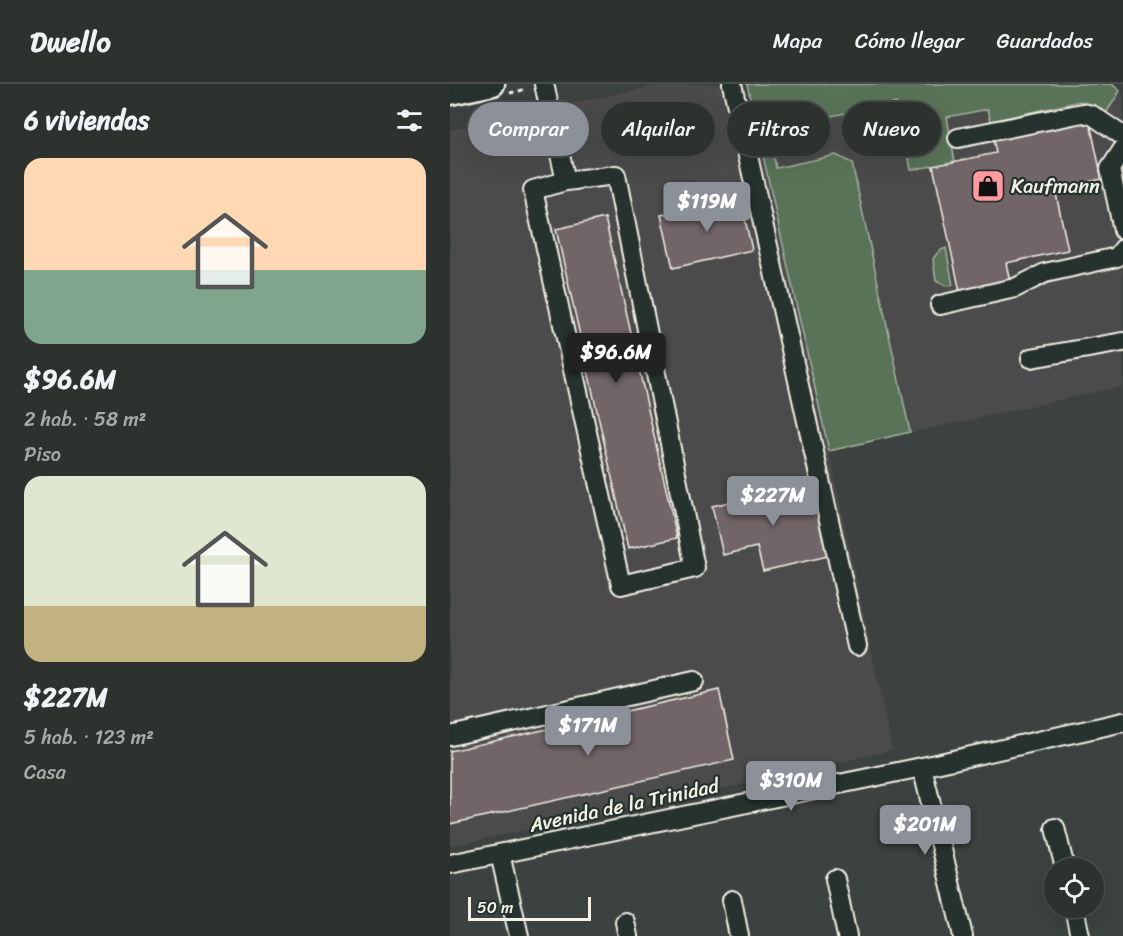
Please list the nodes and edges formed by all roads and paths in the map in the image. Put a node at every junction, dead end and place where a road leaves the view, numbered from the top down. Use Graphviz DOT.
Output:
graph roads {
  1 [pos="493,84"];
  2 [pos="544,84"];
  3 [pos="732,84"];
  4 [pos="450,93"];
  5 [pos="1123,136"];
  6 [pos="958,138"];
  7 [pos="1123,149"];
  8 [pos="566,181"];
  9 [pos="1123,230"];
  10 [pos="1121,251"];
  11 [pos="1123,274"];
  12 [pos="940,305"];
  13 [pos="1123,342"];
  14 [pos="1031,358"];
  15 [pos="857,646"];
  16 [pos="694,681"];
  17 [pos="1123,722"];
  18 [pos="450,736"];
  19 [pos="922,767"];
  20 [pos="1055,828"];
  21 [pos="500,854"];
  22 [pos="1062,858"];
  23 [pos="450,864"];
  24 [pos="835,879"];
  25 [pos="732,900"];
  26 [pos="1076,918"];
  27 [pos="519,936"];
  28 [pos="739,936"];
  29 [pos="847,936"];
  30 [pos="963,936"];
  31 [pos="1080,936"];
  1 -- 4 [label="main road"];
  2 -- 8 [label="street"];
  3 -- 15 [label="street"];
  5 -- 6 [label="street"];
  7 -- 9 [label="street"];
  8 -- 8 [label="street"];
  10 -- 11 [label="street"];
  10 -- 12 [label="street"];
  13 -- 14 [label="street"];
  16 -- 18 [label="street"];
  17 -- 19 [label="street, Avenida de la Trinidad"];
  19 -- 21 [label="street, Avenida de la Trinidad"];
  19 -- 30 [label="street"];
  20 -- 22 [label="street"];
  21 -- 23 [label="street, Avenida de la Trinidad"];
  21 -- 27 [label="street"];
  24 -- 29 [label="street"];
  25 -- 28 [label="street"];
  26 -- 31 [label="street"];
}
